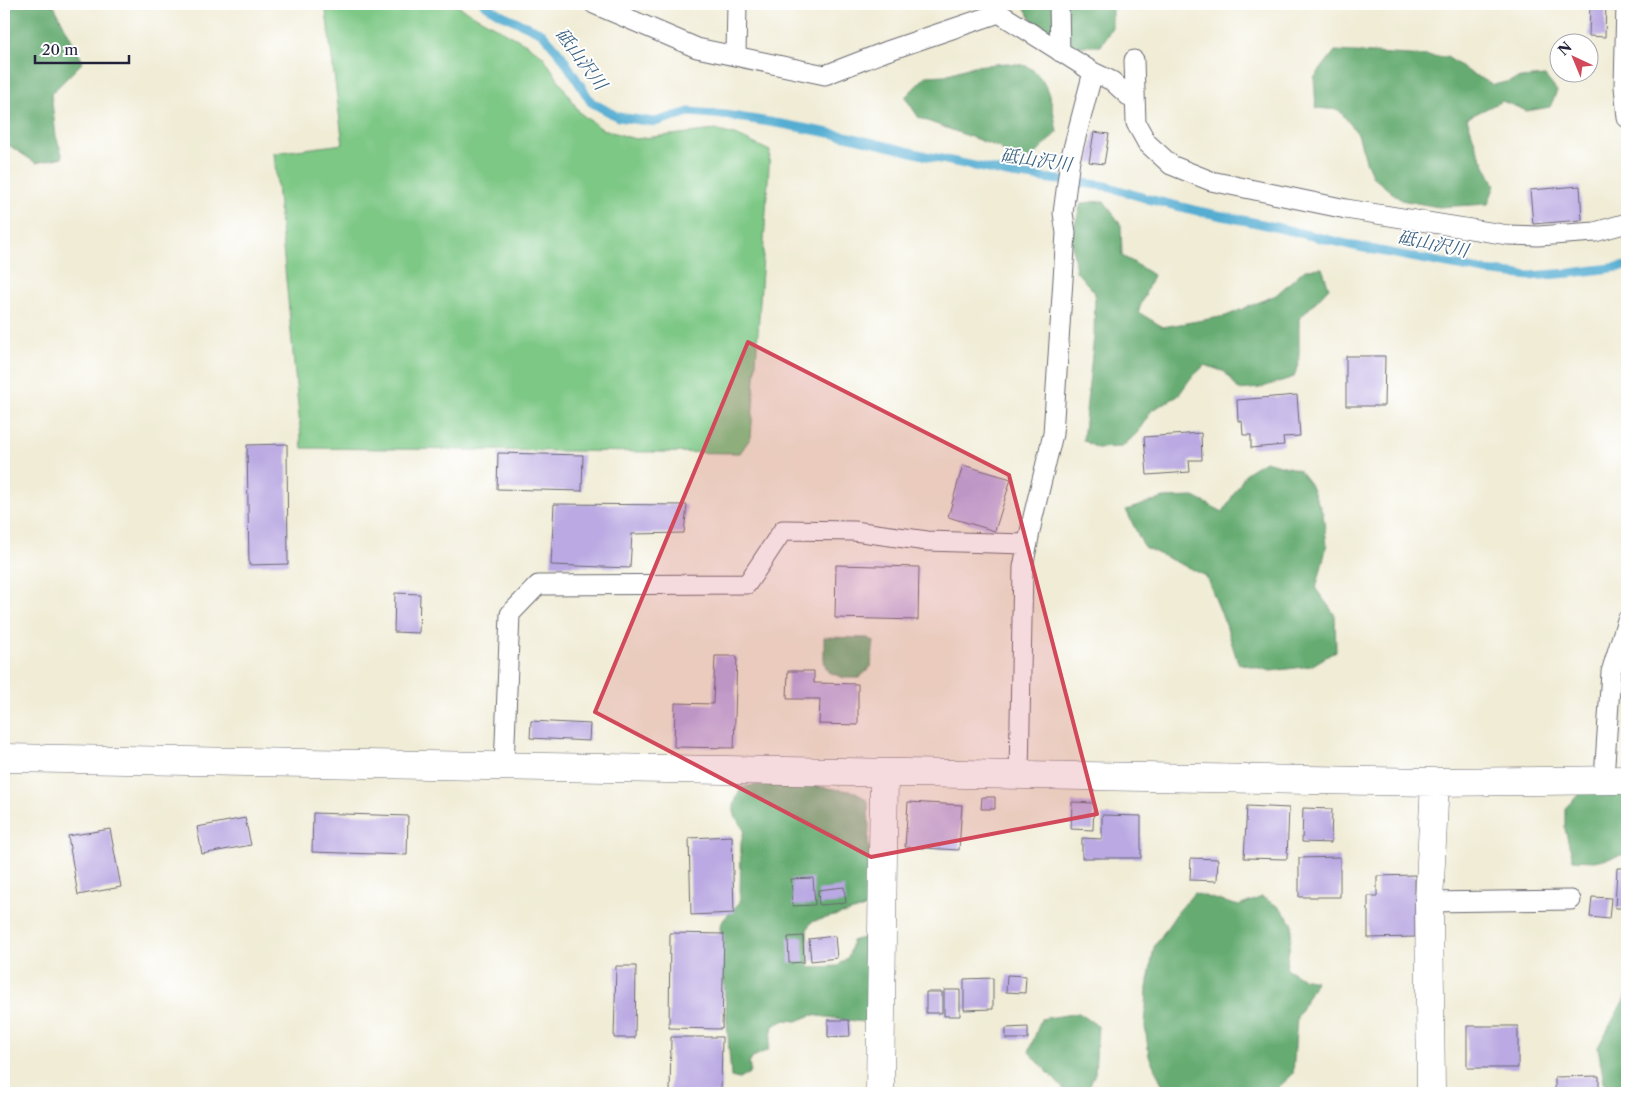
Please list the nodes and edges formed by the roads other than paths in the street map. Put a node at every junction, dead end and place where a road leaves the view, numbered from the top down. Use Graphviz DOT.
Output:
graph roads {
  1 [pos="594,4"];
  2 [pos="737,4"];
  3 [pos="1059,4"];
  4 [pos="1626,4"];
  5 [pos="1060,52"];
  6 [pos="736,55"];
  7 [pos="1134,60"];
  8 [pos="1093,72"];
  9 [pos="1135,102"];
  10 [pos="1627,118"];
  11 [pos="1627,223"];
  12 [pos="1028,544"];
  13 [pos="1627,620"];
  14 [pos="4,758"];
  15 [pos="504,767"];
  16 [pos="884,774"];
  17 [pos="1019,774"];
  18 [pos="1615,779"];
  19 [pos="1435,782"];
  20 [pos="1571,900"];
  21 [pos="1429,902"];
  22 [pos="880,1093"];
  23 [pos="1431,1093"];
  1 -- 6 [label="lane"];
  2 -- 6 [label="lane"];
  3 -- 5 [label="lane"];
  4 -- 10 [label="lane"];
  5 -- 6 [label="lane"];
  5 -- 8 [label="lane"];
  7 -- 9 [label="lane"];
  8 -- 9 [label="lane"];
  8 -- 12 [label="lane"];
  9 -- 11 [label="lane"];
  12 -- 15 [label="lane"];
  12 -- 17 [label="lane"];
  13 -- 18 [label="lane"];
  14 -- 15 [label="street"];
  15 -- 16 [label="street"];
  16 -- 17 [label="street"];
  16 -- 22 [label="street"];
  17 -- 19 [label="street"];
  18 -- 19 [label="street"];
  19 -- 21 [label="street"];
  20 -- 21 [label="lane"];
  21 -- 23 [label="street"];
}
